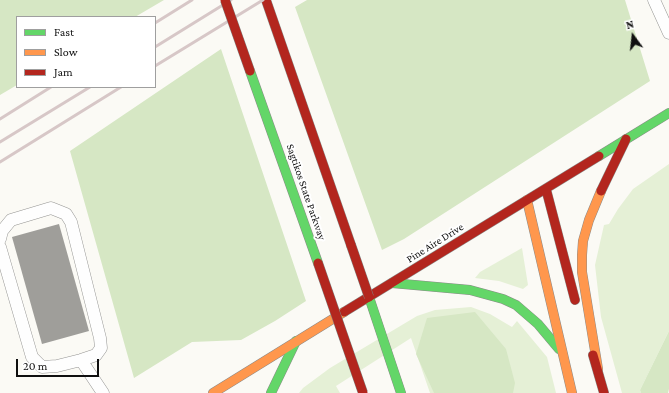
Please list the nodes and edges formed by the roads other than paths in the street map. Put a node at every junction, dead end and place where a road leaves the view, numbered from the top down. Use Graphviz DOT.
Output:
graph roads {
  1 [pos="225,0"];
  2 [pos="266,0"];
  3 [pos="654,0"];
  4 [pos="669,33"];
  5 [pos="669,113"];
  6 [pos="626,139"];
  7 [pos="546,189"];
  8 [pos="527,200"];
  9 [pos="0,240"];
  10 [pos="0,247"];
  11 [pos="392,283"];
  12 [pos="296,342"];
  13 [pos="563,354"];
  14 [pos="81,360"];
  15 [pos="598,369"];
  16 [pos="400,390"];
  17 [pos="103,393"];
  18 [pos="214,393"];
  19 [pos="271,393"];
  20 [pos="363,393"];
  21 [pos="572,393"];
  22 [pos="604,393"];
  1 -- 20 [label="main road, Sagtikos State Parkway, bridge"];
  2 -- 16 [label="main road, bridge"];
  3 -- 4 [label="lane"];
  5 -- 6 [label="main road, Pine Aire Drive"];
  6 -- 7 [label="main road, Pine Aire Drive"];
  6 -- 15 [label="main road"];
  7 -- 8 [label="main road, Pine Aire Drive"];
  7 -- 15 [label="main road"];
  8 -- 11 [label="main road, Pine Aire Drive"];
  8 -- 13 [label="main road"];
  9 -- 14 [label="lane"];
  10 -- 14 [label="lane"];
  11 -- 12 [label="main road, Pine Aire Drive"];
  11 -- 13 [label="main road"];
  12 -- 18 [label="main road, Pine Aire Drive"];
  12 -- 19 [label="main road"];
  13 -- 21 [label="main road"];
  14 -- 17 [label="lane"];
  15 -- 22 [label="main road"];
}
